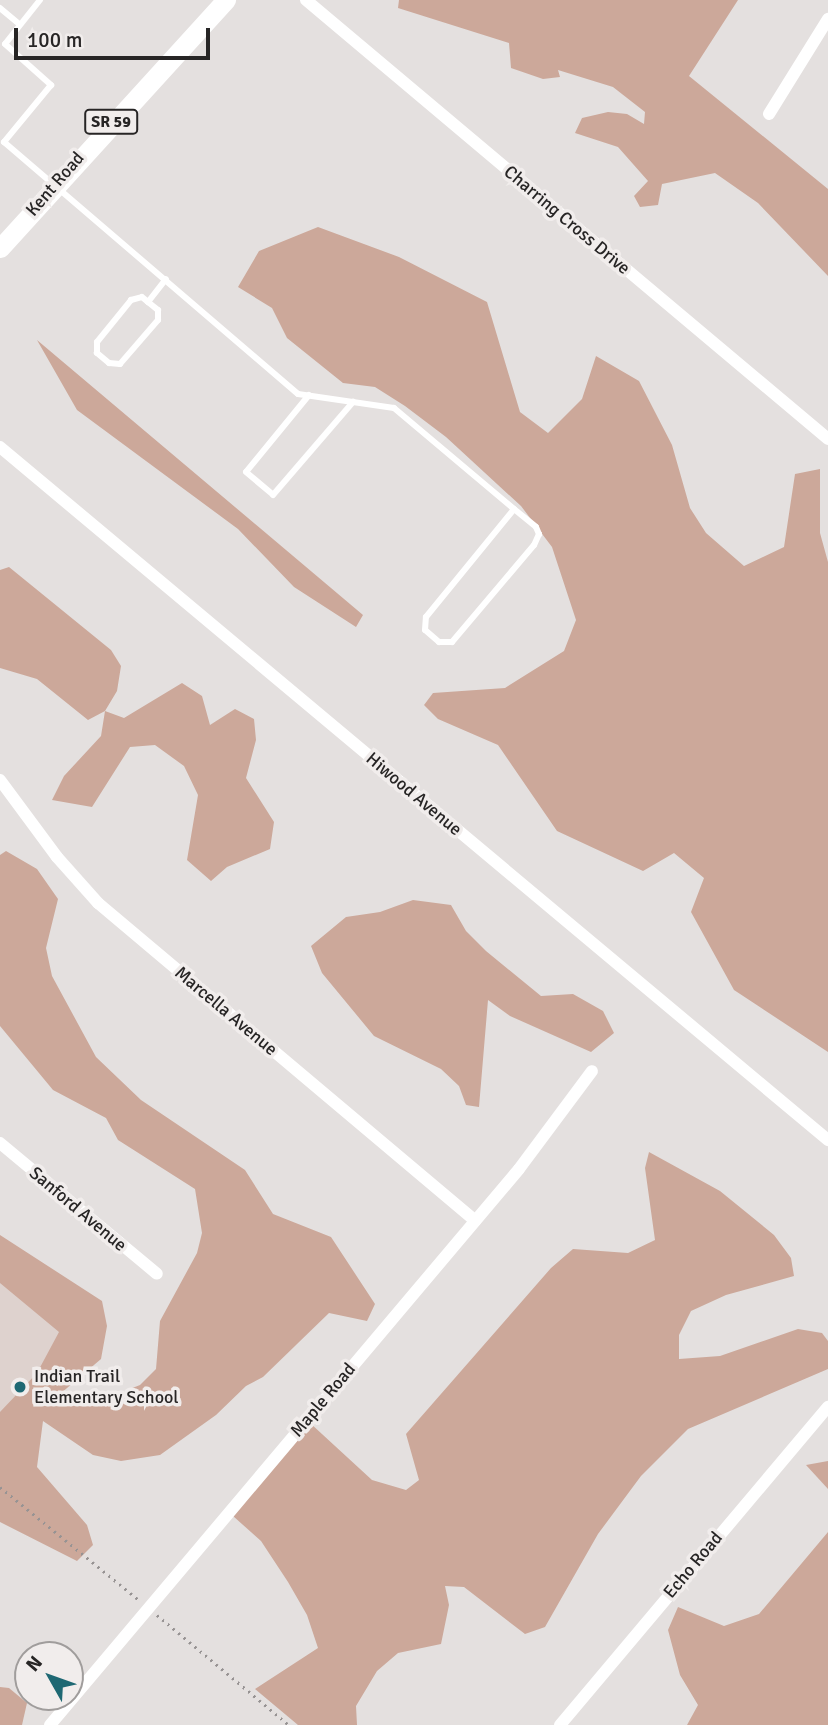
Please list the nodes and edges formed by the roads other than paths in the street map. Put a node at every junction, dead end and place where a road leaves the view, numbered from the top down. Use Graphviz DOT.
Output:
graph roads {
  1 [pos="40,0"];
  2 [pos="226,0"];
  3 [pos="306,0"];
  4 [pos="0,8"];
  5 [pos="828,19"];
  6 [pos="19,24"];
  7 [pos="769,114"];
  8 [pos="54,185"];
  9 [pos="0,248"];
  10 [pos="166,279"];
  11 [pos="148,302"];
  12 [pos="309,395"];
  13 [pos="354,402"];
  14 [pos="828,439"];
  15 [pos="0,447"];
  16 [pos="514,509"];
  17 [pos="0,780"];
  18 [pos="592,1071"];
  19 [pos="828,1140"];
  20 [pos="0,1143"];
  21 [pos="475,1221"];
  22 [pos="156,1274"];
  23 [pos="828,1408"];
  24 [pos="50,1725"];
  25 [pos="560,1725"];
  1 -- 6 [label="lane"];
  2 -- 8 [label="main road, Kent Road / SR 59"];
  3 -- 14 [label="street, Charring Cross Drive"];
  4 -- 6 [label="lane"];
  5 -- 7 [label="street"];
  6 -- 8 [label="lane"];
  8 -- 9 [label="main road, Kent Road / SR 59"];
  8 -- 10 [label="lane"];
  10 -- 11 [label="lane"];
  10 -- 12 [label="lane"];
  11 -- 11 [label="lane"];
  12 -- 13 [label="lane"];
  12 -- 13 [label="lane"];
  13 -- 16 [label="lane"];
  15 -- 19 [label="street, Hiwood Avenue"];
  16 -- 16 [label="lane"];
  17 -- 21 [label="street, Marcella Avenue"];
  18 -- 21 [label="street, Maple Road"];
  20 -- 22 [label="street, Sanford Avenue"];
  21 -- 24 [label="street, Maple Road"];
  23 -- 25 [label="street, Echo Road"];
}
